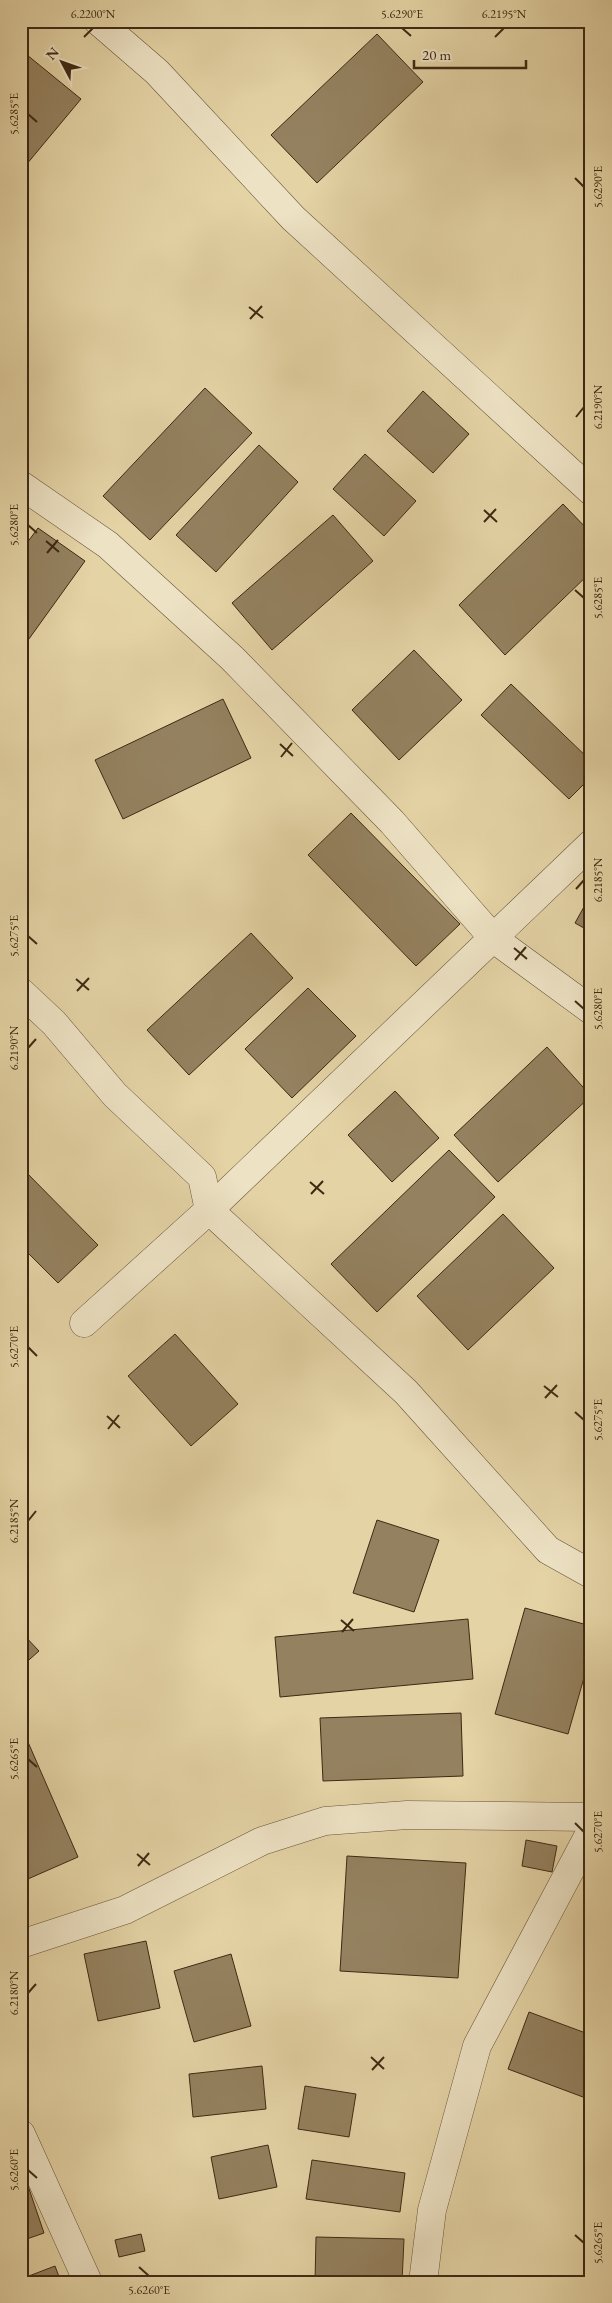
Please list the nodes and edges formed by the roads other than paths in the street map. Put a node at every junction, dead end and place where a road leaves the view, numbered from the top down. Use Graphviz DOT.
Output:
graph roads {
  1 [pos="98,21"];
  2 [pos="21,485"];
  3 [pos="591,491"];
  4 [pos="591,844"];
  5 [pos="494,939"];
  6 [pos="21,992"];
  7 [pos="591,1010"];
  8 [pos="209,1210"];
  9 [pos="84,1323"];
  10 [pos="591,1574"];
  11 [pos="591,1817"];
  12 [pos="591,1831"];
  13 [pos="21,1944"];
  14 [pos="21,2134"];
  15 [pos="88,2282"];
  16 [pos="423,2282"];
  1 -- 3 [label="street"];
  2 -- 5 [label="street"];
  4 -- 5 [label="street"];
  5 -- 7 [label="street"];
  5 -- 8 [label="street"];
  6 -- 8 [label="street"];
  8 -- 9 [label="street"];
  8 -- 10 [label="street"];
  11 -- 13 [label="street"];
  12 -- 16 [label="street"];
  14 -- 15 [label="street"];
}
